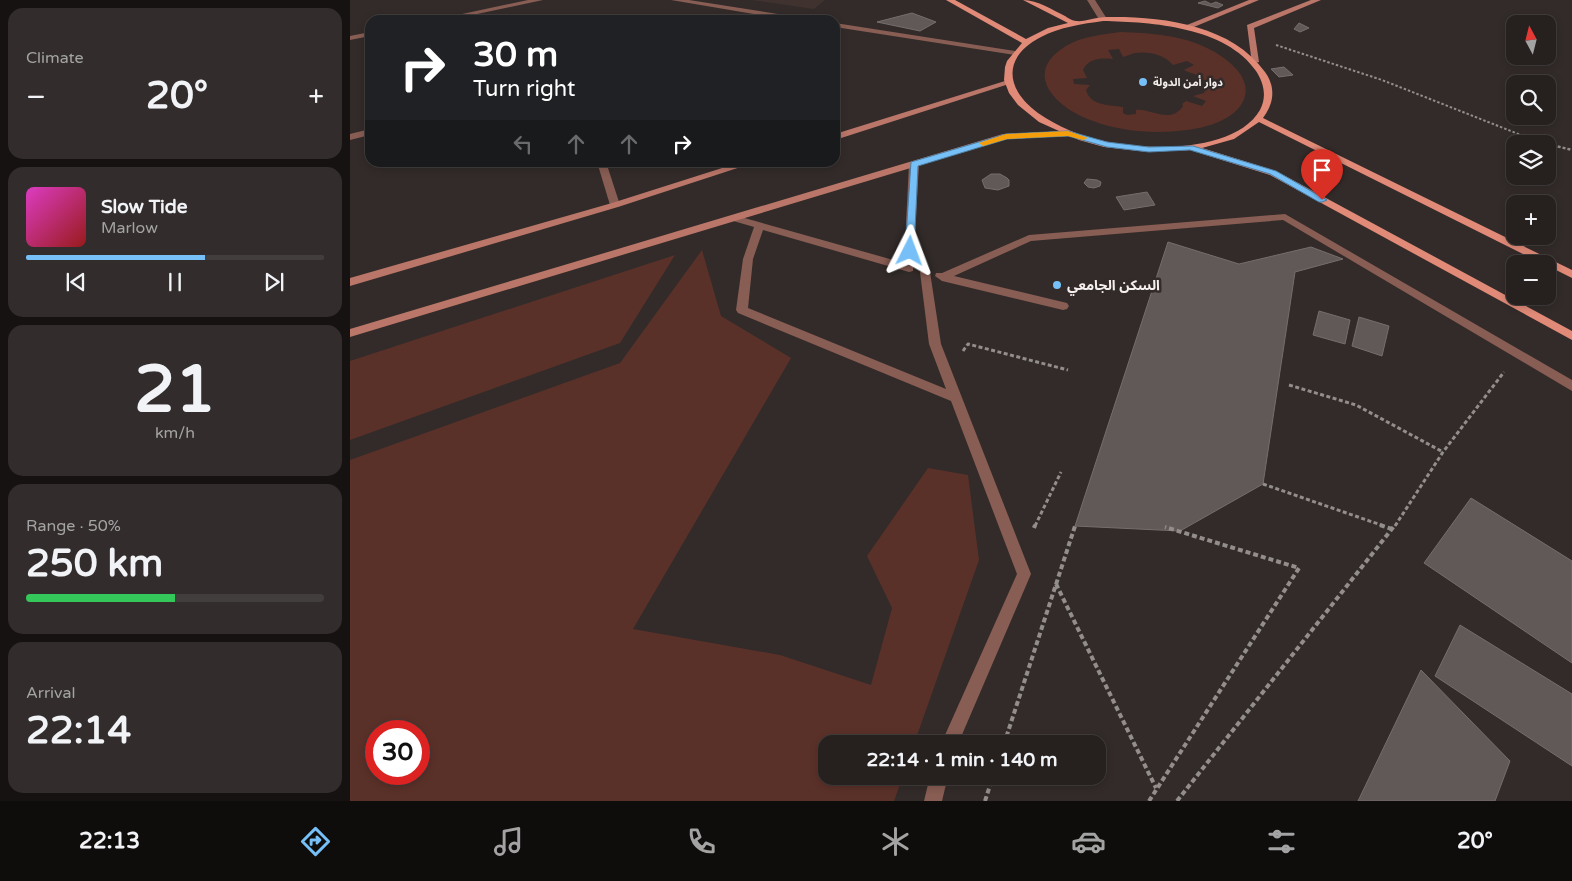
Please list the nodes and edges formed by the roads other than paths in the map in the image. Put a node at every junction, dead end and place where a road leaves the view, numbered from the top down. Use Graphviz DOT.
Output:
graph roads {
  1 [pos="539,0"];
  2 [pos="675,0"];
  3 [pos="950,0"];
  4 [pos="1027,0"];
  5 [pos="1091,0"];
  6 [pos="1255,0"];
  7 [pos="1317,0"];
  8 [pos="463,15"];
  9 [pos="771,15"];
  10 [pos="1103,19"];
  11 [pos="1073,23"];
  12 [pos="840,26"];
  13 [pos="1186,27"];
  14 [pos="365,35"];
  15 [pos="350,38"];
  16 [pos="1026,42"];
  17 [pos="1015,53"];
  18 [pos="1255,62"];
  19 [pos="1008,83"];
  20 [pos="1259,119"];
  21 [pos="365,133"];
  22 [pos="1068,134"];
  23 [pos="840,135"];
  24 [pos="350,137"];
  25 [pos="1190,147"];
  26 [pos="914,164"];
  27 [pos="603,167"];
  28 [pos="736,167"];
  29 [pos="614,205"];
  30 [pos="734,218"];
  31 [pos="760,225"];
  32 [pos="909,268"];
  33 [pos="925,272"];
  34 [pos="1572,274"];
  35 [pos="942,277"];
  36 [pos="350,282"];
  37 [pos="1063,306"];
  38 [pos="350,333"];
  39 [pos="1572,336"];
  40 [pos="1572,386"];
  41 [pos="956,398"];
  42 [pos="953,735"];
  43 [pos="937,785"];
  44 [pos="933,801"];
  1 -- 8 [label="street"];
  2 -- 9 [label="street"];
  3 -- 16 [label="main road"];
  4 -- 11 [label="main road"];
  5 -- 10 [label="street"];
  6 -- 13 [label="main road"];
  7 -- 18 [label="main road"];
  10 -- 11 [label="main road"];
  10 -- 13 [label="main road"];
  11 -- 16 [label="main road"];
  12 -- 17 [label="street"];
  13 -- 18 [label="main road"];
  14 -- 15 [label="street"];
  16 -- 17 [label="main road"];
  17 -- 19 [label="main road"];
  18 -- 20 [label="main road"];
  19 -- 22 [label="main road"];
  19 -- 23 [label="main road"];
  20 -- 25 [label="main road"];
  20 -- 34 [label="main road"];
  21 -- 24 [label="street"];
  22 -- 25 [label="main road"];
  22 -- 26 [label="main road"];
  25 -- 39 [label="main road"];
  26 -- 30 [label="main road"];
  26 -- 32 [label="street"];
  27 -- 29 [label="street"];
  28 -- 29 [label="main road"];
  29 -- 36 [label="main road"];
  30 -- 31 [label="street"];
  30 -- 38 [label="main road"];
  31 -- 32 [label="street"];
  31 -- 41 [label="street"];
  32 -- 33 [label="street"];
  33 -- 35 [label="street"];
  33 -- 41 [label="street"];
  35 -- 37 [label="street"];
  35 -- 40 [label="street"];
  41 -- 42 [label="street"];
  43 -- 44 [label="street"];
}
